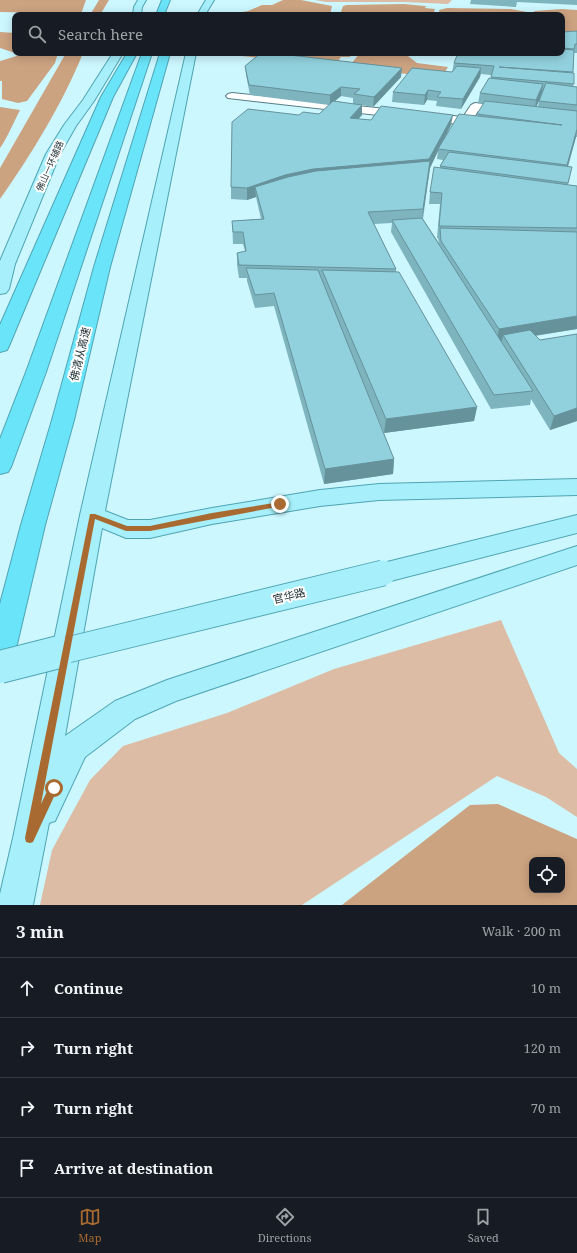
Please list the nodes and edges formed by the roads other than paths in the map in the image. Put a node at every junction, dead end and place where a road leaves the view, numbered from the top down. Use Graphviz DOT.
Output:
graph roads {
  1 [pos="166,0"];
  2 [pos="202,0"];
  3 [pos="210,0"];
  4 [pos="160,12"];
  5 [pos="200,12"];
  6 [pos="202,12"];
  7 [pos="116,56"];
  8 [pos="130,56"];
  9 [pos="146,56"];
  10 [pos="164,56"];
  11 [pos="190,56"];
  12 [pos="232,96"];
  13 [pos="522,112"];
  14 [pos="0,289"];
  15 [pos="0,346"];
  16 [pos="0,468"];
  17 [pos="577,487"];
  18 [pos="92,515"];
  19 [pos="577,524"];
  20 [pos="577,555"];
  21 [pos="0,657"];
  22 [pos="0,667"];
  23 [pos="30,838"];
  24 [pos="14,905"];
  1 -- 4 [label="highway"];
  2 -- 5 [label="main road"];
  3 -- 6 [label="main road"];
  7 -- 14 [label="main road, 佛山一环辅路"];
  8 -- 15 [label="highway"];
  9 -- 16 [label="highway"];
  10 -- 21 [label="highway, 佛清从高速"];
  11 -- 18 [label="main road"];
  12 -- 13 [label="lane"];
  17 -- 18 [label="main road"];
  18 -- 23 [label="main road"];
  19 -- 22 [label="main road, 官华路, bridge"];
  20 -- 23 [label="main road"];
  23 -- 24 [label="main road"];
}
